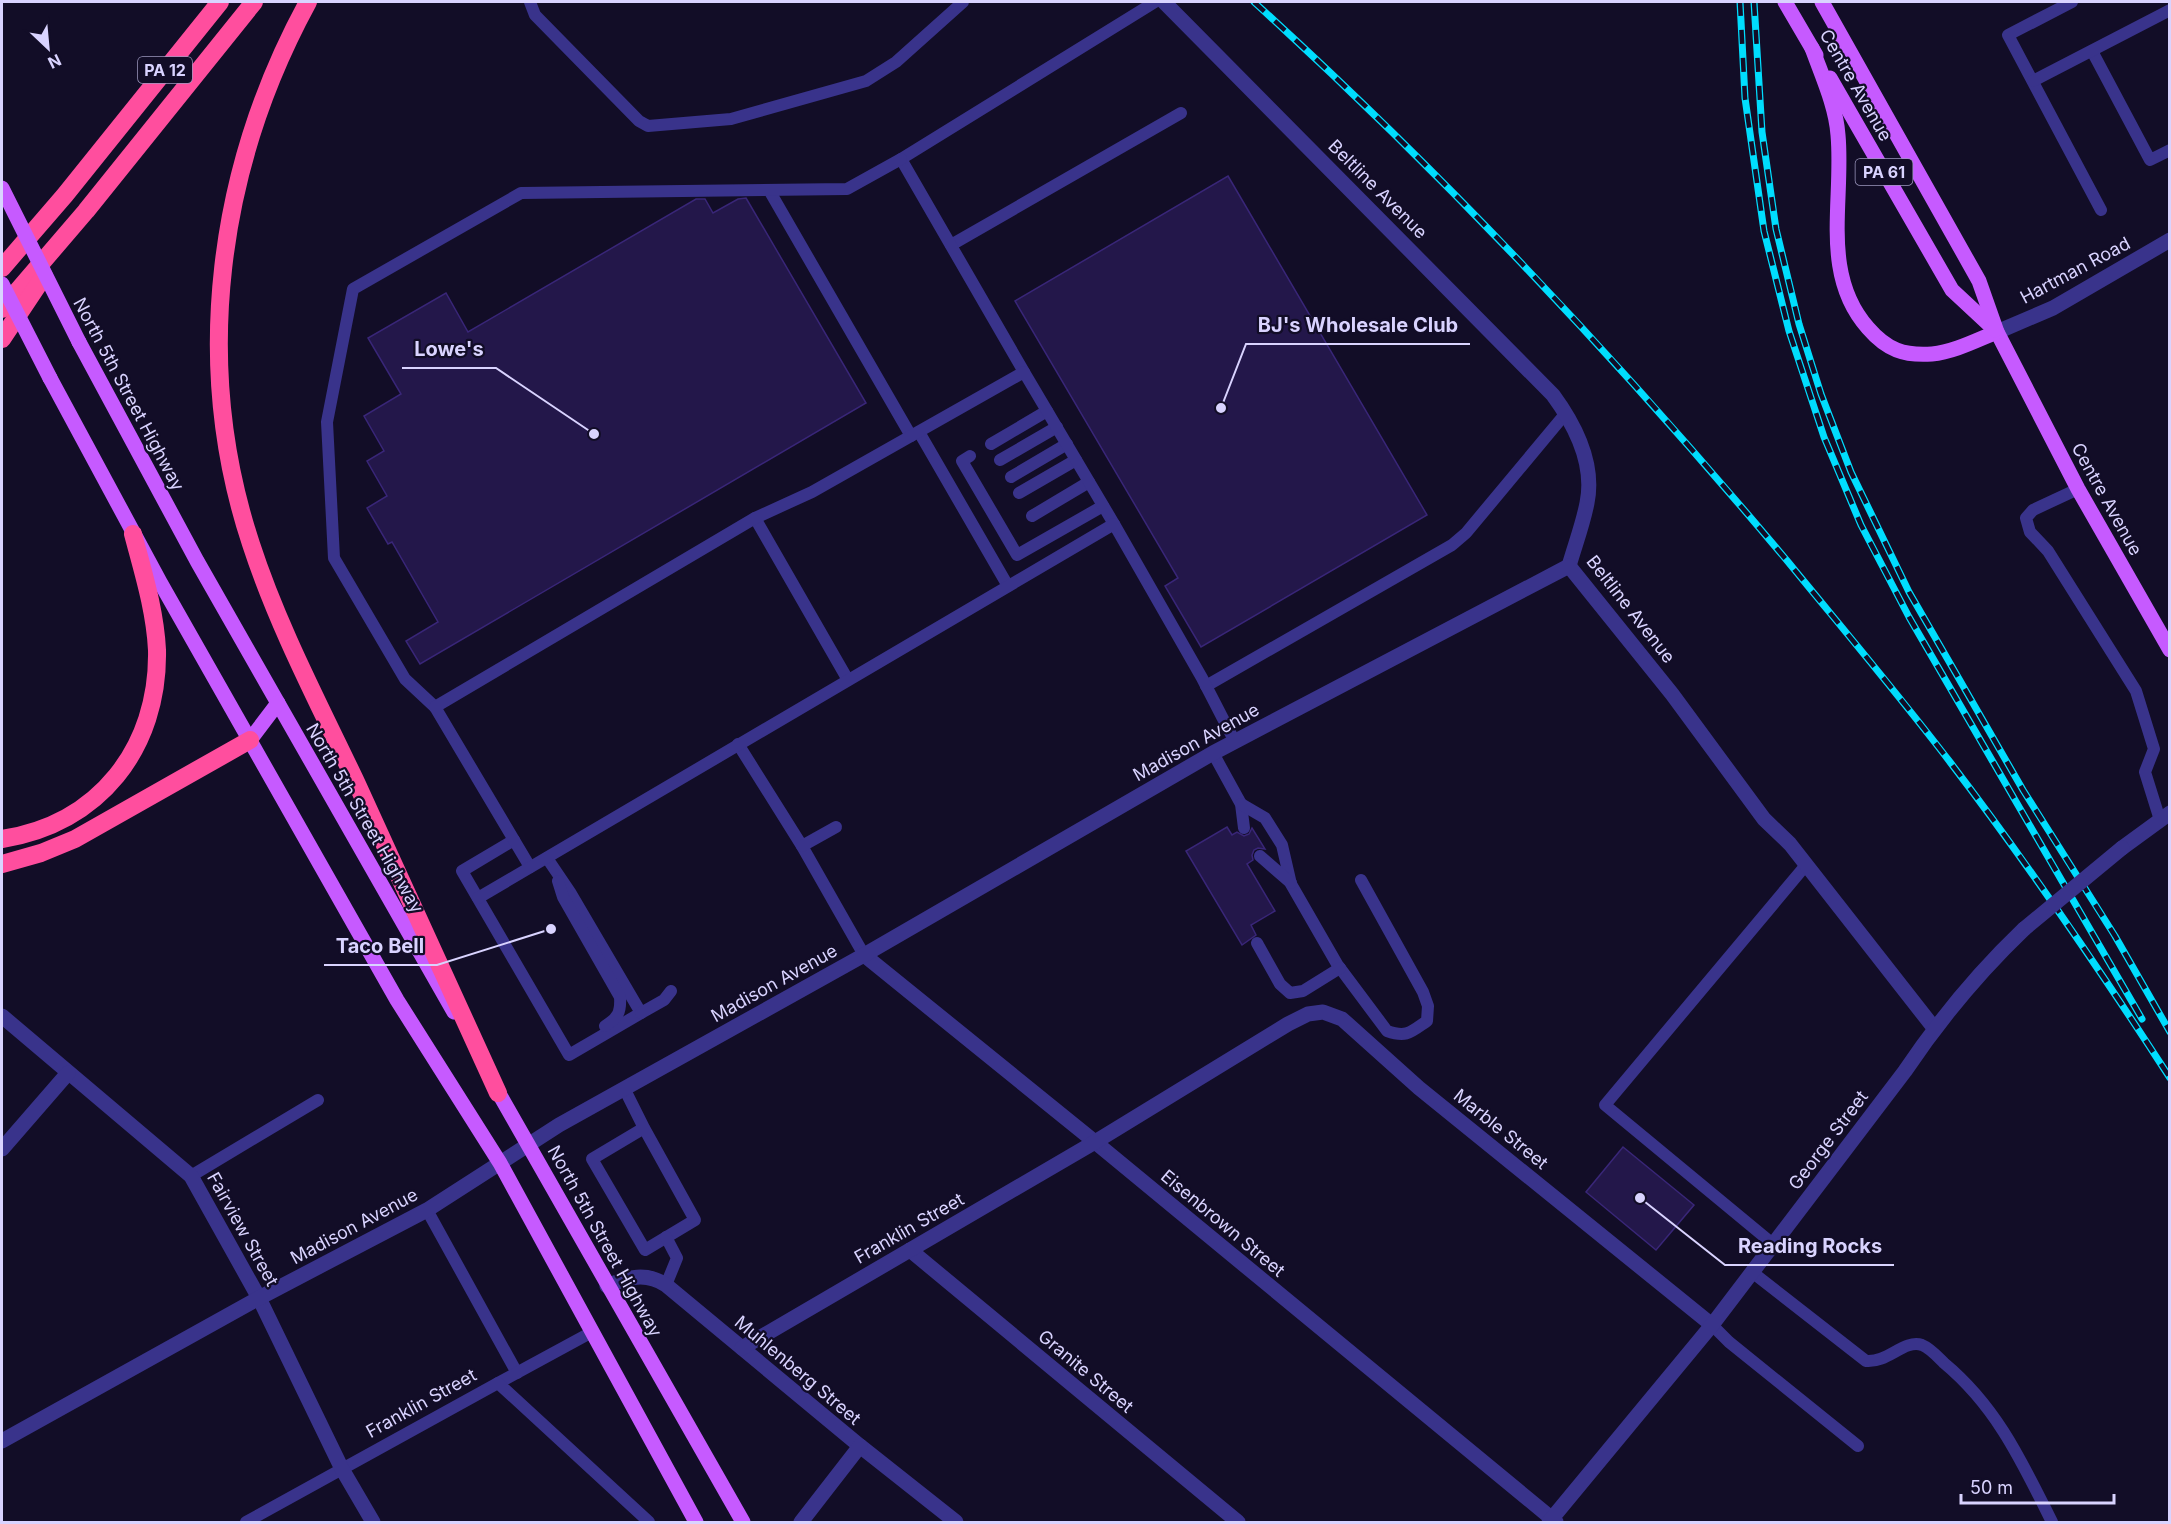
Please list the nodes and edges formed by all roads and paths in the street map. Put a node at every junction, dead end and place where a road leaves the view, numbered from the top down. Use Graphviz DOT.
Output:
graph roads {
  1 [pos="220,2"];
  2 [pos="254,2"];
  3 [pos="308,2"];
  4 [pos="530,2"];
  5 [pos="963,2"];
  6 [pos="1155,2"];
  7 [pos="1164,2"];
  8 [pos="1785,2"];
  9 [pos="1822,2"];
  10 [pos="2072,2"];
  11 [pos="2169,10"];
  12 [pos="1812,48"];
  13 [pos="2092,51"];
  14 [pos="2033,81"];
  15 [pos="1181,114"];
  16 [pos="2169,150"];
  17 [pos="901,159"];
  18 [pos="2,188"];
  19 [pos="769,190"];
  20 [pos="2101,210"];
  21 [pos="86,212"];
  22 [pos="2169,240"];
  23 [pos="951,245"];
  24 [pos="2,268"];
  25 [pos="2,284"];
  26 [pos="2,309"];
  27 [pos="1997,332"];
  28 [pos="2,339"];
  29 [pos="1024,372"];
  30 [pos="1047,411"];
  31 [pos="1566,413"];
  32 [pos="1057,427"];
  33 [pos="915,434"];
  34 [pos="991,444"];
  35 [pos="1066,444"];
  36 [pos="970,456"];
  37 [pos="1000,460"];
  38 [pos="1076,460"];
  39 [pos="1011,477"];
  40 [pos="1089,482"];
  41 [pos="2078,489"];
  42 [pos="1019,493"];
  43 [pos="1103,506"];
  44 [pos="1032,516"];
  45 [pos="755,518"];
  46 [pos="1114,524"];
  47 [pos="1004,528"];
  48 [pos="133,534"];
  49 [pos="979,535"];
  50 [pos="1569,566"];
  51 [pos="1008,586"];
  52 [pos="2169,650"];
  53 [pos="848,680"];
  54 [pos="1206,686"];
  55 [pos="278,703"];
  56 [pos="435,707"];
  57 [pos="250,740"];
  58 [pos="1235,742"];
  59 [pos="738,744"];
  60 [pos="1213,753"];
  61 [pos="1241,804"];
  62 [pos="2165,816"];
  63 [pos="836,827"];
  64 [pos="1244,828"];
  65 [pos="2,839"];
  66 [pos="514,840"];
  67 [pos="802,846"];
  68 [pos="1260,856"];
  69 [pos="547,858"];
  70 [pos="2,864"];
  71 [pos="1806,865"];
  72 [pos="530,867"];
  73 [pos="556,873"];
  74 [pos="1361,880"];
  75 [pos="1291,884"];
  76 [pos="478,898"];
  77 [pos="1257,943"];
  78 [pos="864,955"];
  79 [pos="1340,968"];
  80 [pos="671,992"];
  81 [pos="641,1013"];
  82 [pos="2,1016"];
  83 [pos="1934,1028"];
  84 [pos="586,1045"];
  85 [pos="69,1073"];
  86 [pos="624,1088"];
  87 [pos="498,1093"];
  88 [pos="318,1100"];
  89 [pos="644,1128"];
  90 [pos="1095,1142"];
  91 [pos="528,1145"];
  92 [pos="2,1149"];
  93 [pos="500,1163"];
  94 [pos="191,1176"];
  95 [pos="427,1210"];
  96 [pos="666,1237"];
  97 [pos="1773,1244"];
  98 [pos="910,1250"];
  99 [pos="1752,1272"];
  100 [pos="666,1285"];
  101 [pos="607,1286"];
  102 [pos="259,1298"];
  103 [pos="1712,1325"];
  104 [pos="592,1332"];
  105 [pos="742,1348"];
  106 [pos="517,1372"];
  107 [pos="498,1383"];
  108 [pos="2,1441"];
  109 [pos="860,1446"];
  110 [pos="1858,1446"];
  111 [pos="342,1469"];
  112 [pos="1552,1521"];
  113 [pos="246,1522"];
  114 [pos="373,1522"];
  115 [pos="649,1522"];
  116 [pos="696,1522"];
  117 [pos="743,1522"];
  118 [pos="801,1522"];
  119 [pos="956,1522"];
  120 [pos="1239,1522"];
  121 [pos="2052,1522"];
  1 -- 24 [label="highway, PA 12"];
  2 -- 21 [label="highway, PA 12"];
  3 -- 87 [label="highway"];
  4 -- 5 [label="lane"];
  6 -- 17 [label="lane"];
  7 -- 31 [label="street, Beltline Avenue"];
  8 -- 12 [label="main road, Centre Avenue / PA 61"];
  9 -- 27 [label="main road, Centre Avenue / PA 61"];
  10 -- 14 [label="lane"];
  11 -- 13 [label="lane"];
  12 -- 27 [label="main road, Centre Avenue / PA 61"];
  12 -- 27 [label="main road"];
  13 -- 14 [label="lane"];
  13 -- 16 [label="lane"];
  14 -- 20 [label="lane"];
  15 -- 23 [label="lane"];
  17 -- 19 [label="lane"];
  17 -- 23 [label="lane"];
  18 -- 55 [label="main road, North 5th Street Highway, bridge"];
  19 -- 33 [label="lane"];
  19 -- 56 [label="lane"];
  21 -- 26 [label="highway, PA 12"];
  21 -- 28 [label="highway"];
  22 -- 27 [label="street, Hartman Road"];
  23 -- 29 [label="lane"];
  25 -- 48 [label="main road, bridge"];
  27 -- 41 [label="main road, Centre Avenue / PA 61"];
  29 -- 30 [label="lane"];
  29 -- 33 [label="lane"];
  30 -- 32 [label="lane"];
  30 -- 34 [label="lane"];
  31 -- 50 [label="street, Beltline Avenue"];
  31 -- 54 [label="lane"];
  32 -- 35 [label="lane"];
  32 -- 37 [label="lane"];
  33 -- 45 [label="lane"];
  33 -- 49 [label="lane"];
  35 -- 38 [label="lane"];
  35 -- 39 [label="lane"];
  36 -- 47 [label="lane"];
  38 -- 40 [label="lane"];
  38 -- 42 [label="lane"];
  40 -- 43 [label="lane"];
  40 -- 44 [label="lane"];
  41 -- 52 [label="main road, Centre Avenue / PA 61"];
  41 -- 62 [label="lane"];
  43 -- 46 [label="lane"];
  43 -- 47 [label="lane"];
  45 -- 53 [label="lane"];
  45 -- 56 [label="lane"];
  46 -- 51 [label="lane"];
  46 -- 54 [label="lane"];
  47 -- 49 [label="lane"];
  48 -- 57 [label="main road"];
  48 -- 65 [label="highway"];
  49 -- 51 [label="lane"];
  50 -- 58 [label="street, Madison Avenue"];
  50 -- 71 [label="street, Beltline Avenue"];
  51 -- 53 [label="lane"];
  53 -- 59 [label="lane"];
  54 -- 58 [label="lane"];
  55 -- 57 [label="main road"];
  55 -- 87 [label="main road, North 5th Street Highway"];
  56 -- 66 [label="lane"];
  57 -- 70 [label="highway"];
  57 -- 93 [label="main road"];
  58 -- 60 [label="street, Madison Avenue"];
  59 -- 67 [label="lane"];
  59 -- 69 [label="lane"];
  60 -- 61 [label="lane"];
  60 -- 78 [label="street, Madison Avenue"];
  61 -- 64 [label="lane"];
  61 -- 75 [label="lane"];
  62 -- 83 [label="street, George Street, bridge"];
  63 -- 67 [label="lane"];
  66 -- 72 [label="lane"];
  66 -- 76 [label="lane"];
  67 -- 78 [label="lane"];
  68 -- 75 [label="lane"];
  69 -- 72 [label="lane"];
  69 -- 73 [label="lane"];
  71 -- 83 [label="street, Beltline Avenue"];
  71 -- 97 [label="lane"];
  72 -- 76 [label="lane"];
  73 -- 81 [label="lane"];
  73 -- 84 [label="lane"];
  74 -- 79 [label="lane"];
  75 -- 79 [label="lane"];
  76 -- 84 [label="lane"];
  77 -- 79 [label="lane"];
  78 -- 86 [label="street, Madison Avenue"];
  78 -- 90 [label="street, Eisenbrown Street"];
  80 -- 81 [label="lane"];
  81 -- 84 [label="lane"];
  82 -- 85 [label="street, Fairview Street"];
  83 -- 97 [label="street, George Street"];
  85 -- 92 [label="street"];
  85 -- 94 [label="street, Fairview Street"];
  86 -- 89 [label="lane"];
  86 -- 91 [label="street, Madison Avenue"];
  87 -- 91 [label="main road, North 5th Street Highway"];
  88 -- 94 [label="lane"];
  89 -- 96 [label="lane"];
  89 -- 96 [label="lane"];
  90 -- 98 [label="street, Franklin Street"];
  90 -- 103 [label="street, Marble Street"];
  90 -- 112 [label="street, Eisenbrown Street"];
  91 -- 93 [label="street, Madison Avenue"];
  91 -- 101 [label="main road, North 5th Street Highway"];
  93 -- 95 [label="street, Madison Avenue"];
  93 -- 104 [label="main road"];
  94 -- 102 [label="street, Fairview Street"];
  95 -- 102 [label="street, Madison Avenue"];
  95 -- 106 [label="lane"];
  96 -- 100 [label="lane"];
  97 -- 99 [label="street, George Street"];
  98 -- 105 [label="street, Franklin Street"];
  98 -- 120 [label="street, Granite Street"];
  99 -- 103 [label="street, George Street"];
  99 -- 121 [label="lane"];
  100 -- 101 [label="street, Muhlenberg Street"];
  100 -- 105 [label="street, Muhlenberg Street"];
  101 -- 117 [label="main road, North 5th Street Highway"];
  102 -- 108 [label="street, Madison Avenue"];
  102 -- 111 [label="street, Fairview Street"];
  103 -- 110 [label="lane, Marble Street"];
  103 -- 112 [label="street, George Street"];
  104 -- 106 [label="lane"];
  104 -- 116 [label="main road"];
  105 -- 109 [label="street, Muhlenberg Street"];
  106 -- 107 [label="lane"];
  107 -- 111 [label="lane, Franklin Street"];
  107 -- 115 [label="lane, Franklin Street"];
  109 -- 118 [label="street"];
  109 -- 119 [label="street, Muhlenberg Street"];
  111 -- 113 [label="lane, Franklin Street"];
  111 -- 114 [label="street, Fairview Street"];
}
